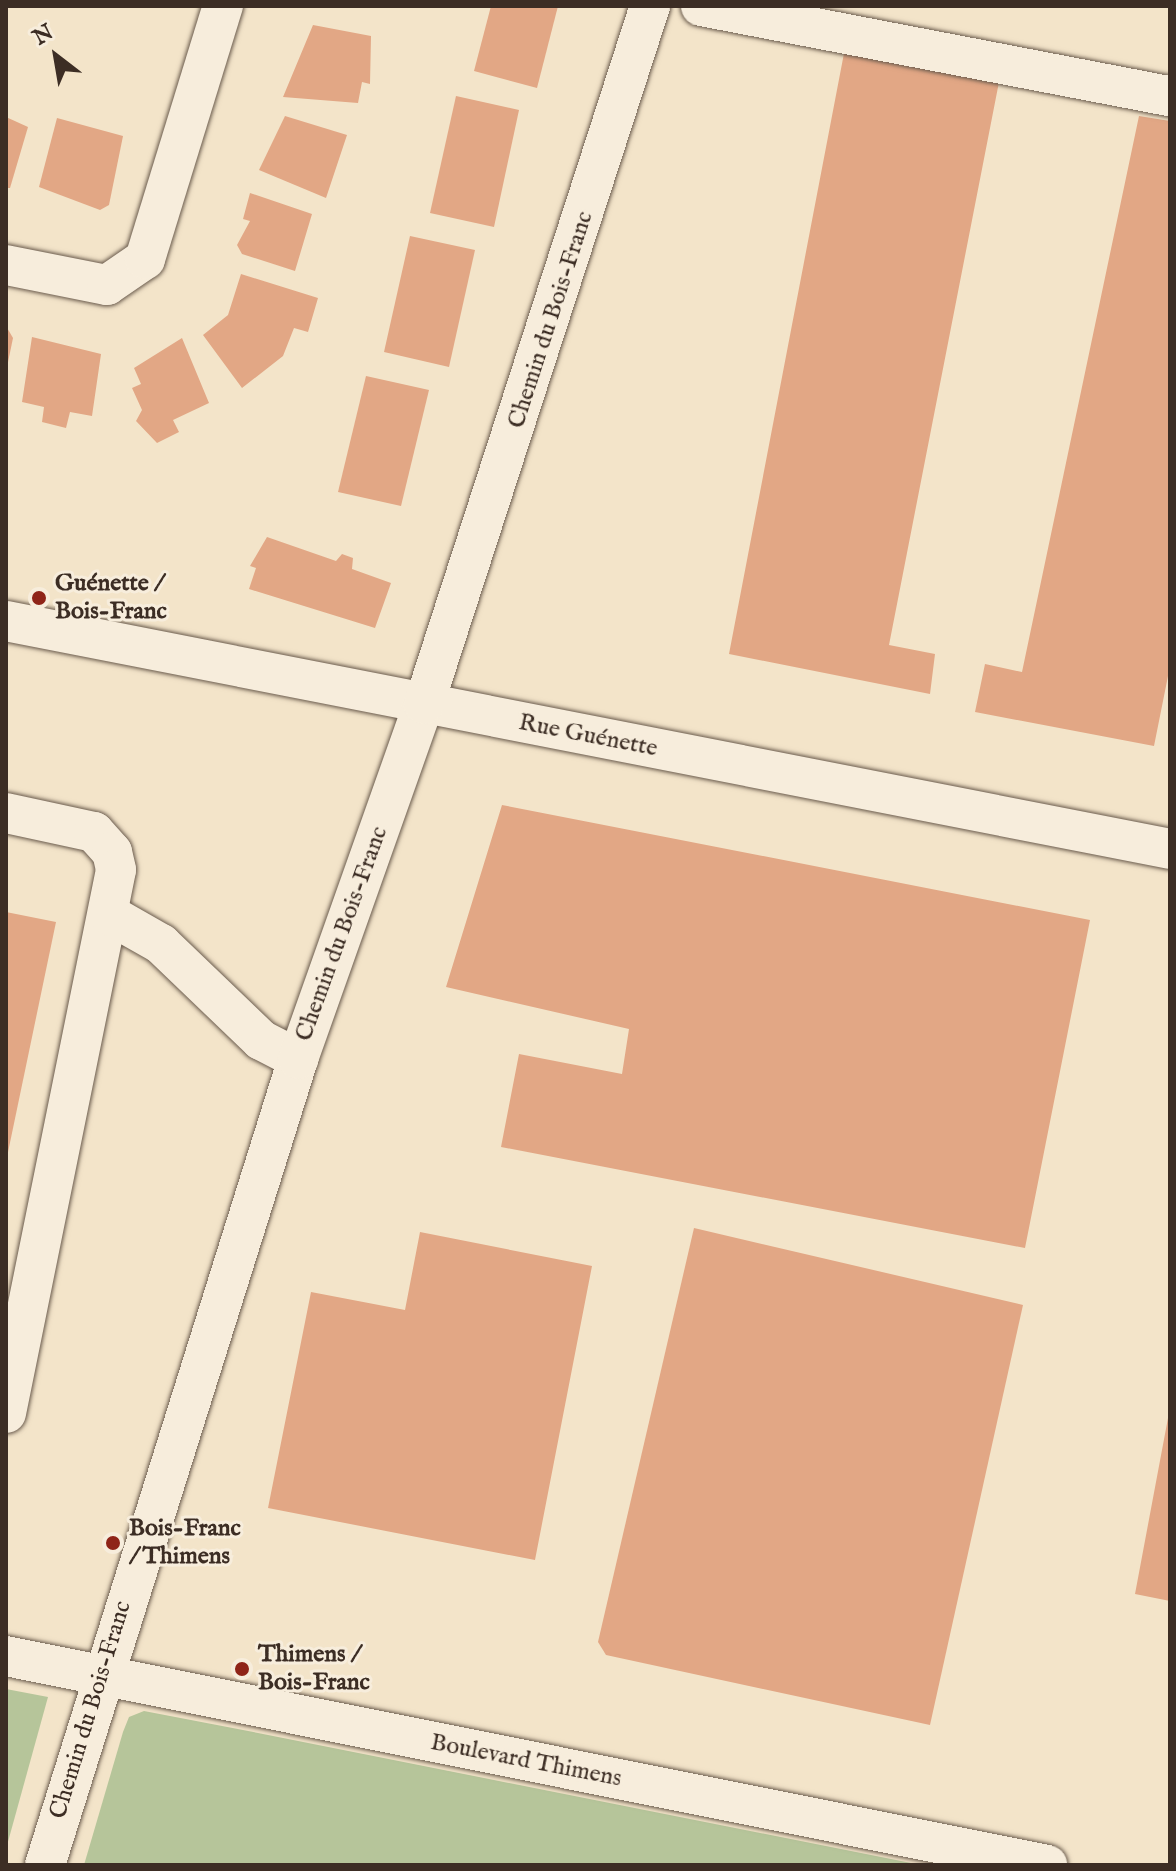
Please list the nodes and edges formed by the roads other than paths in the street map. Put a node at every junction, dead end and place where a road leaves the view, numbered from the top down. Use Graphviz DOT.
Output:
graph roads {
  1 [pos="223,6"];
  2 [pos="650,6"];
  3 [pos="701,6"];
  4 [pos="1170,96"];
  5 [pos="6,265"];
  6 [pos="6,621"];
  7 [pos="424,704"];
  8 [pos="6,813"];
  9 [pos="1170,849"];
  10 [pos="110,915"];
  11 [pos="298,1059"];
  12 [pos="6,1413"];
  13 [pos="6,1656"];
  14 [pos="99,1675"];
  15 [pos="45,1865"];
  16 [pos="1047,1865"];
  1 -- 5 [label="street"];
  2 -- 7 [label="street, Chemin du Bois-Franc"];
  3 -- 4 [label="street"];
  6 -- 7 [label="street, Rue Guénette"];
  7 -- 9 [label="street, Rue Guénette"];
  7 -- 11 [label="street, Chemin du Bois-Franc"];
  8 -- 10 [label="street"];
  10 -- 11 [label="street"];
  10 -- 12 [label="street"];
  11 -- 14 [label="street, Chemin du Bois-Franc"];
  13 -- 14 [label="street, Boulevard Thimens"];
  14 -- 15 [label="street, Chemin du Bois-Franc"];
  14 -- 16 [label="street, Boulevard Thimens"];
}
